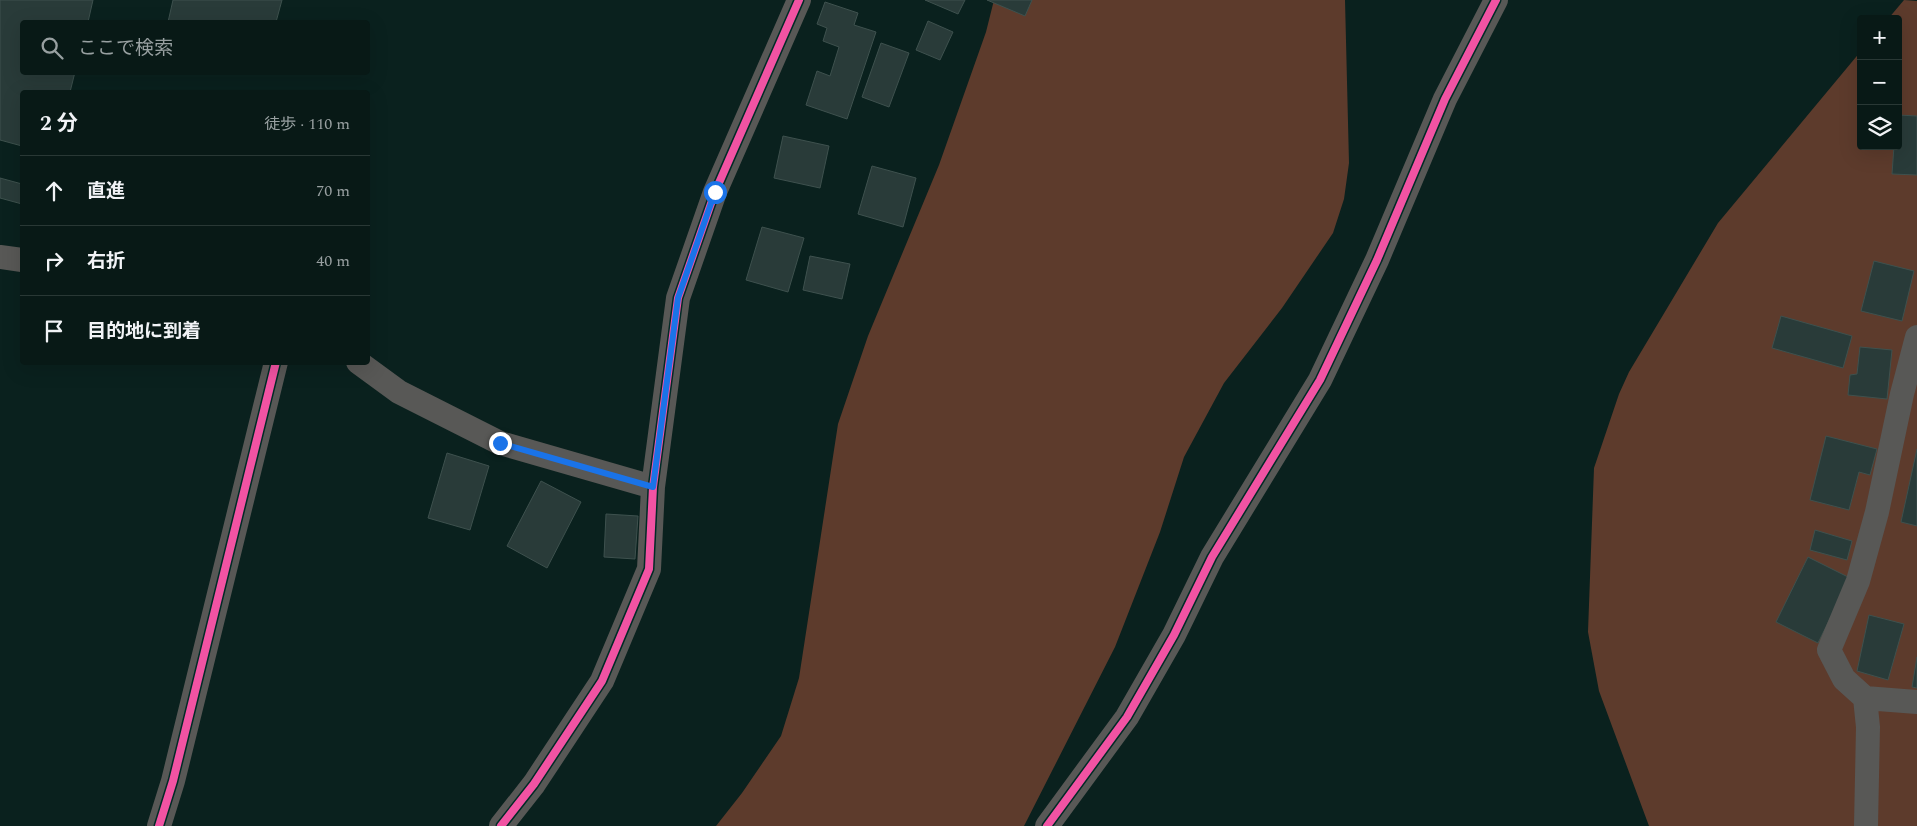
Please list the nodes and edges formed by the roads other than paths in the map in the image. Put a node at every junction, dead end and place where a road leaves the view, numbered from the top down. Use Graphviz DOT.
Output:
graph roads {
  1 [pos="799,0"];
  2 [pos="1496,0"];
  3 [pos="0,257"];
  4 [pos="20,260"];
  5 [pos="1917,337"];
  6 [pos="275,365"];
  7 [pos="362,365"];
  8 [pos="653,487"];
  9 [pos="1866,698"];
  10 [pos="1917,702"];
  11 [pos="159,826"];
  12 [pos="501,826"];
  13 [pos="1047,826"];
  14 [pos="1866,826"];
  1 -- 8 [label="street"];
  2 -- 13 [label="street"];
  3 -- 4 [label="street"];
  5 -- 9 [label="street"];
  6 -- 11 [label="street"];
  7 -- 8 [label="street"];
  8 -- 12 [label="street"];
  9 -- 10 [label="street"];
  9 -- 14 [label="street"];
}
